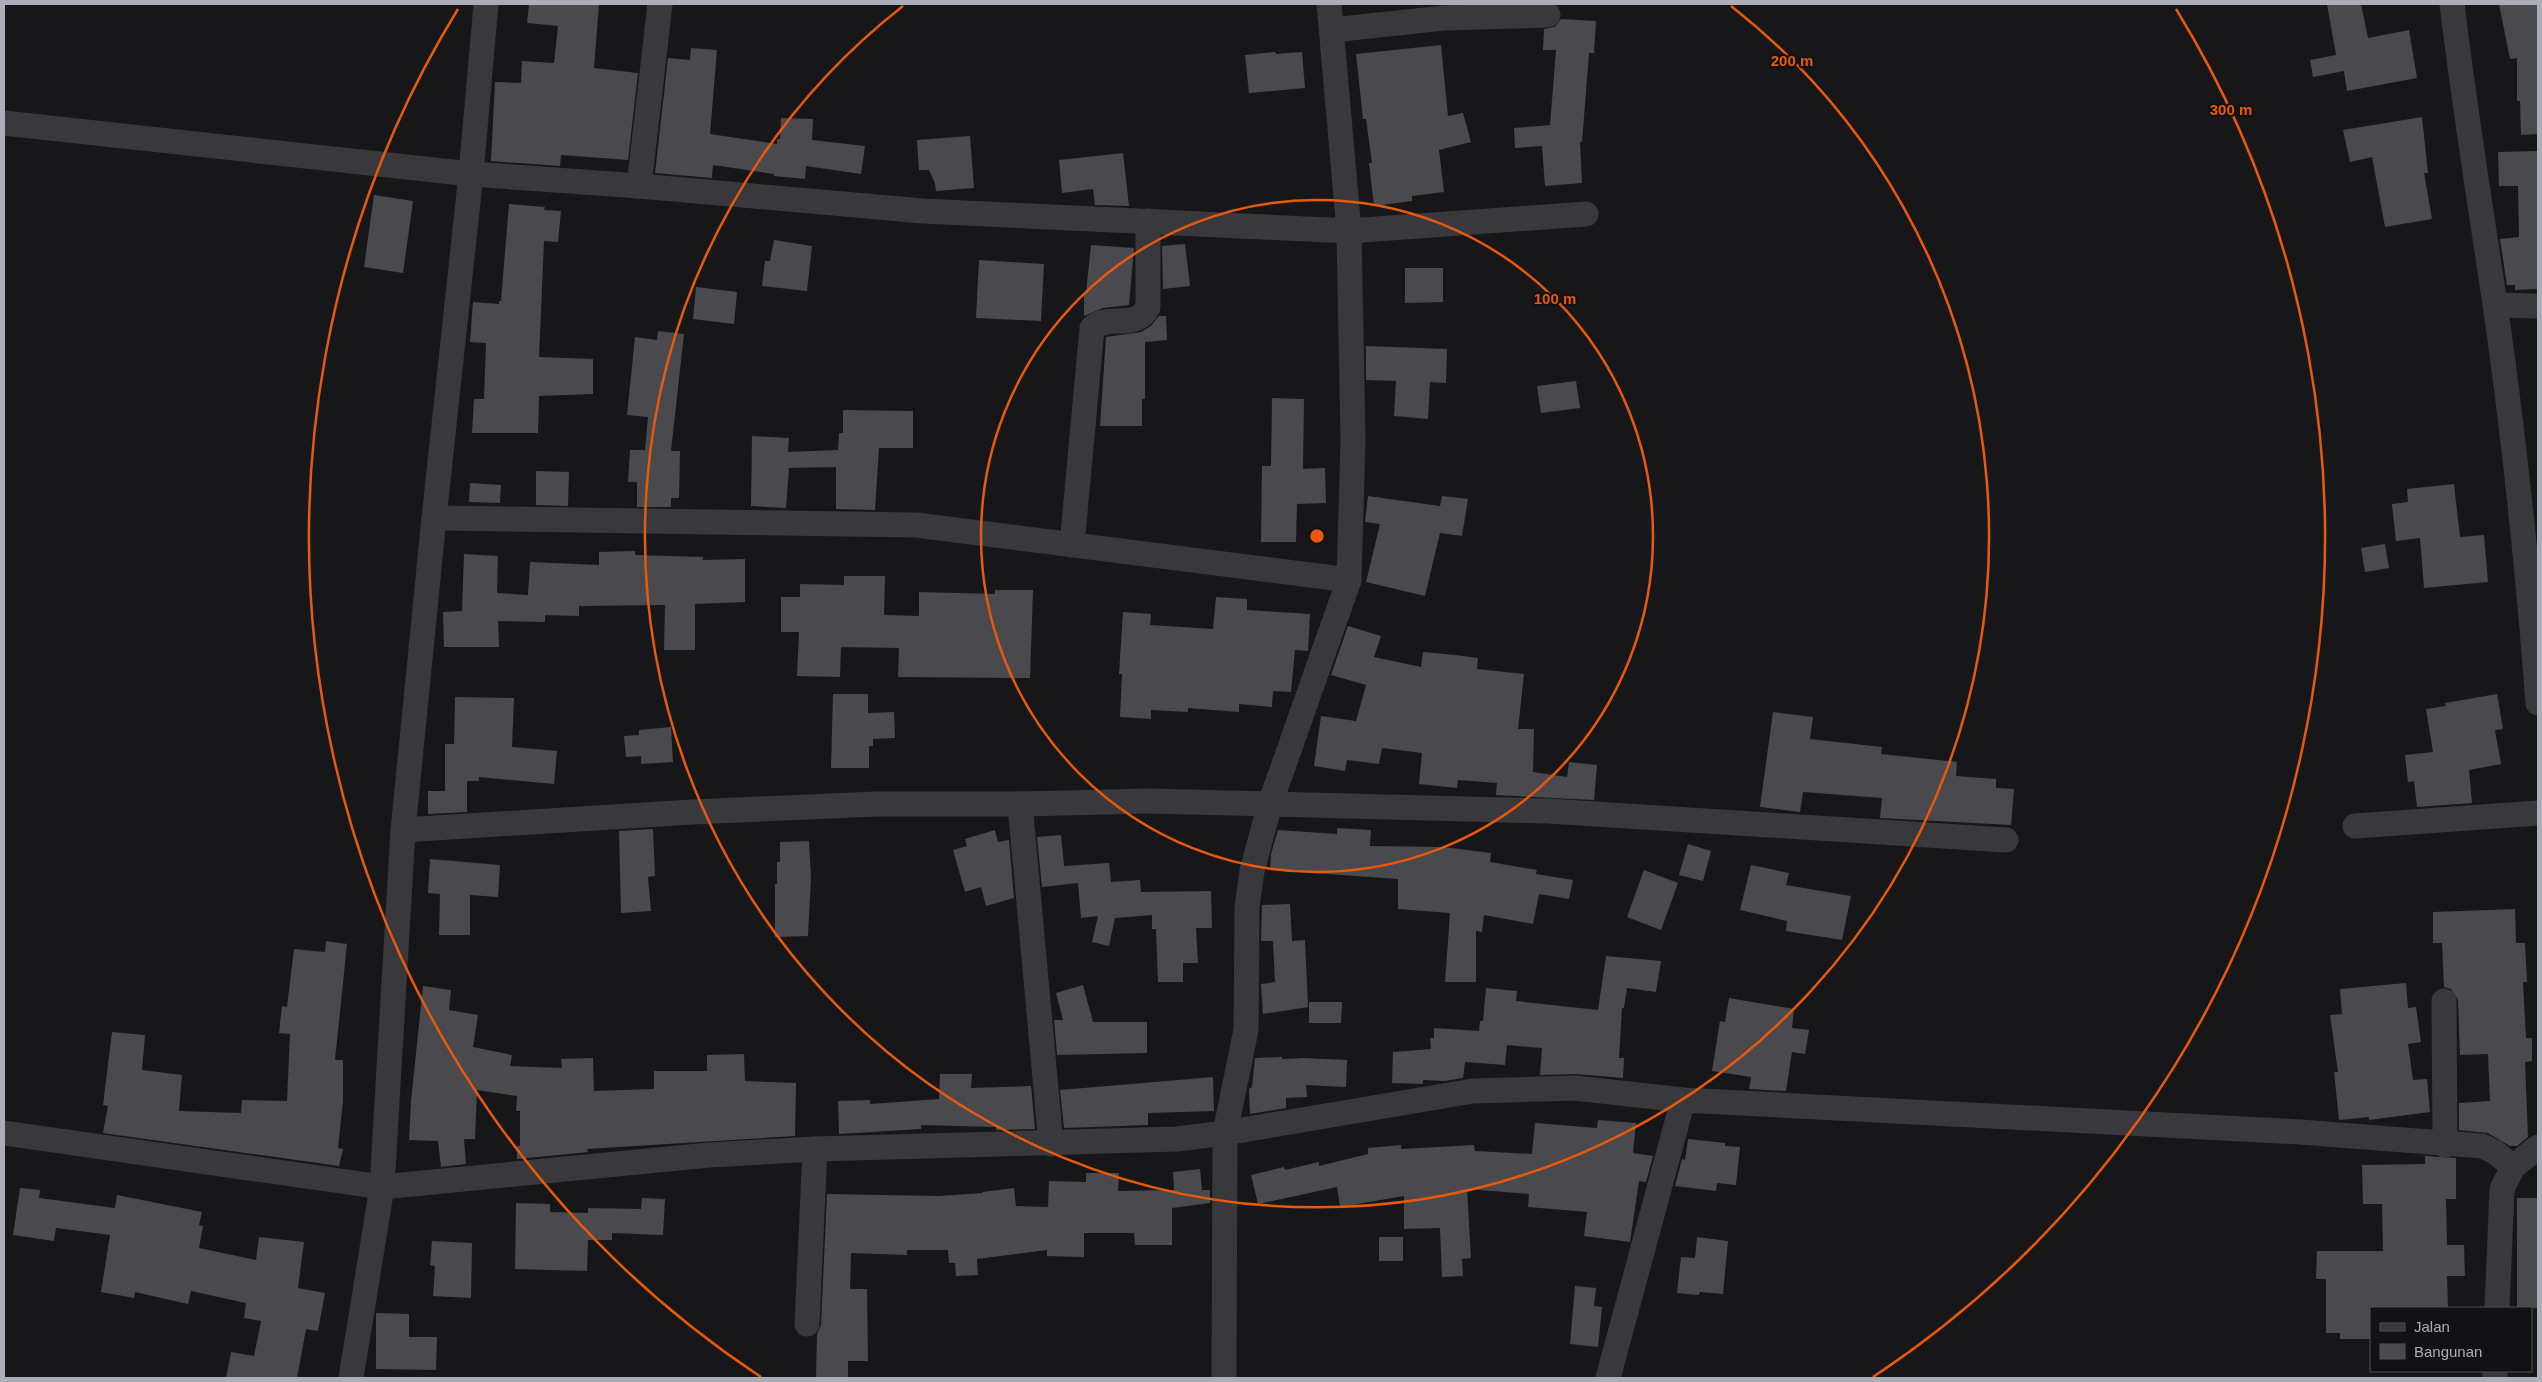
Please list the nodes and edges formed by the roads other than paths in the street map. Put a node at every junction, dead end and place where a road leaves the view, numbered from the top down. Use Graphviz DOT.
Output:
graph roads {
  1 [pos="486,4"];
  2 [pos="660,4"];
  3 [pos="1329,4"];
  4 [pos="2452,4"];
  5 [pos="1548,15"];
  6 [pos="1332,30"];
  7 [pos="4,122"];
  8 [pos="471,174"];
  9 [pos="639,186"];
  10 [pos="1586,214"];
  11 [pos="1148,221"];
  12 [pos="1349,231"];
  13 [pos="2495,305"];
  14 [pos="2538,306"];
  15 [pos="434,518"];
  16 [pos="1072,545"];
  17 [pos="1348,580"];
  18 [pos="2538,703"];
  19 [pos="1020,804"];
  20 [pos="1270,804"];
  21 [pos="2538,813"];
  22 [pos="2355,826"];
  23 [pos="403,830"];
  24 [pos="2006,840"];
  25 [pos="2444,1002"];
  26 [pos="1683,1100"];
  27 [pos="4,1133"];
  28 [pos="1225,1133"];
  29 [pos="1051,1144"];
  30 [pos="2445,1145"];
  31 [pos="2538,1147"];
  32 [pos="815,1149"];
  33 [pos="2512,1167"];
  34 [pos="382,1187"];
  35 [pos="2498,1307"];
  36 [pos="807,1324"];
  37 [pos="351,1378"];
  38 [pos="1224,1378"];
  39 [pos="1608,1378"];
  1 -- 8 [label="street"];
  2 -- 9 [label="street"];
  3 -- 6 [label="street"];
  4 -- 13 [label="street"];
  5 -- 6 [label="street"];
  6 -- 12 [label="street"];
  7 -- 8 [label="street"];
  8 -- 9 [label="street"];
  8 -- 15 [label="street"];
  9 -- 11 [label="street"];
  10 -- 12 [label="street"];
  11 -- 12 [label="street"];
  11 -- 16 [label="street"];
  12 -- 17 [label="street"];
  13 -- 14 [label="street"];
  13 -- 18 [label="street"];
  15 -- 16 [label="street"];
  15 -- 23 [label="street"];
  16 -- 17 [label="street"];
  17 -- 20 [label="street"];
  19 -- 20 [label="street"];
  19 -- 23 [label="street"];
  19 -- 29 [label="street"];
  20 -- 24 [label="street"];
  20 -- 28 [label="street"];
  21 -- 22 [label="street"];
  23 -- 34 [label="street"];
  25 -- 30 [label="street"];
  26 -- 28 [label="street"];
  26 -- 30 [label="street"];
  26 -- 39 [label="street"];
  27 -- 34 [label="street"];
  28 -- 29 [label="street"];
  28 -- 38 [label="street"];
  29 -- 32 [label="street"];
  30 -- 33 [label="street"];
  31 -- 33 [label="street"];
  32 -- 34 [label="street"];
  32 -- 36 [label="street"];
  33 -- 35 [label="street"];
  34 -- 37 [label="street"];
}
